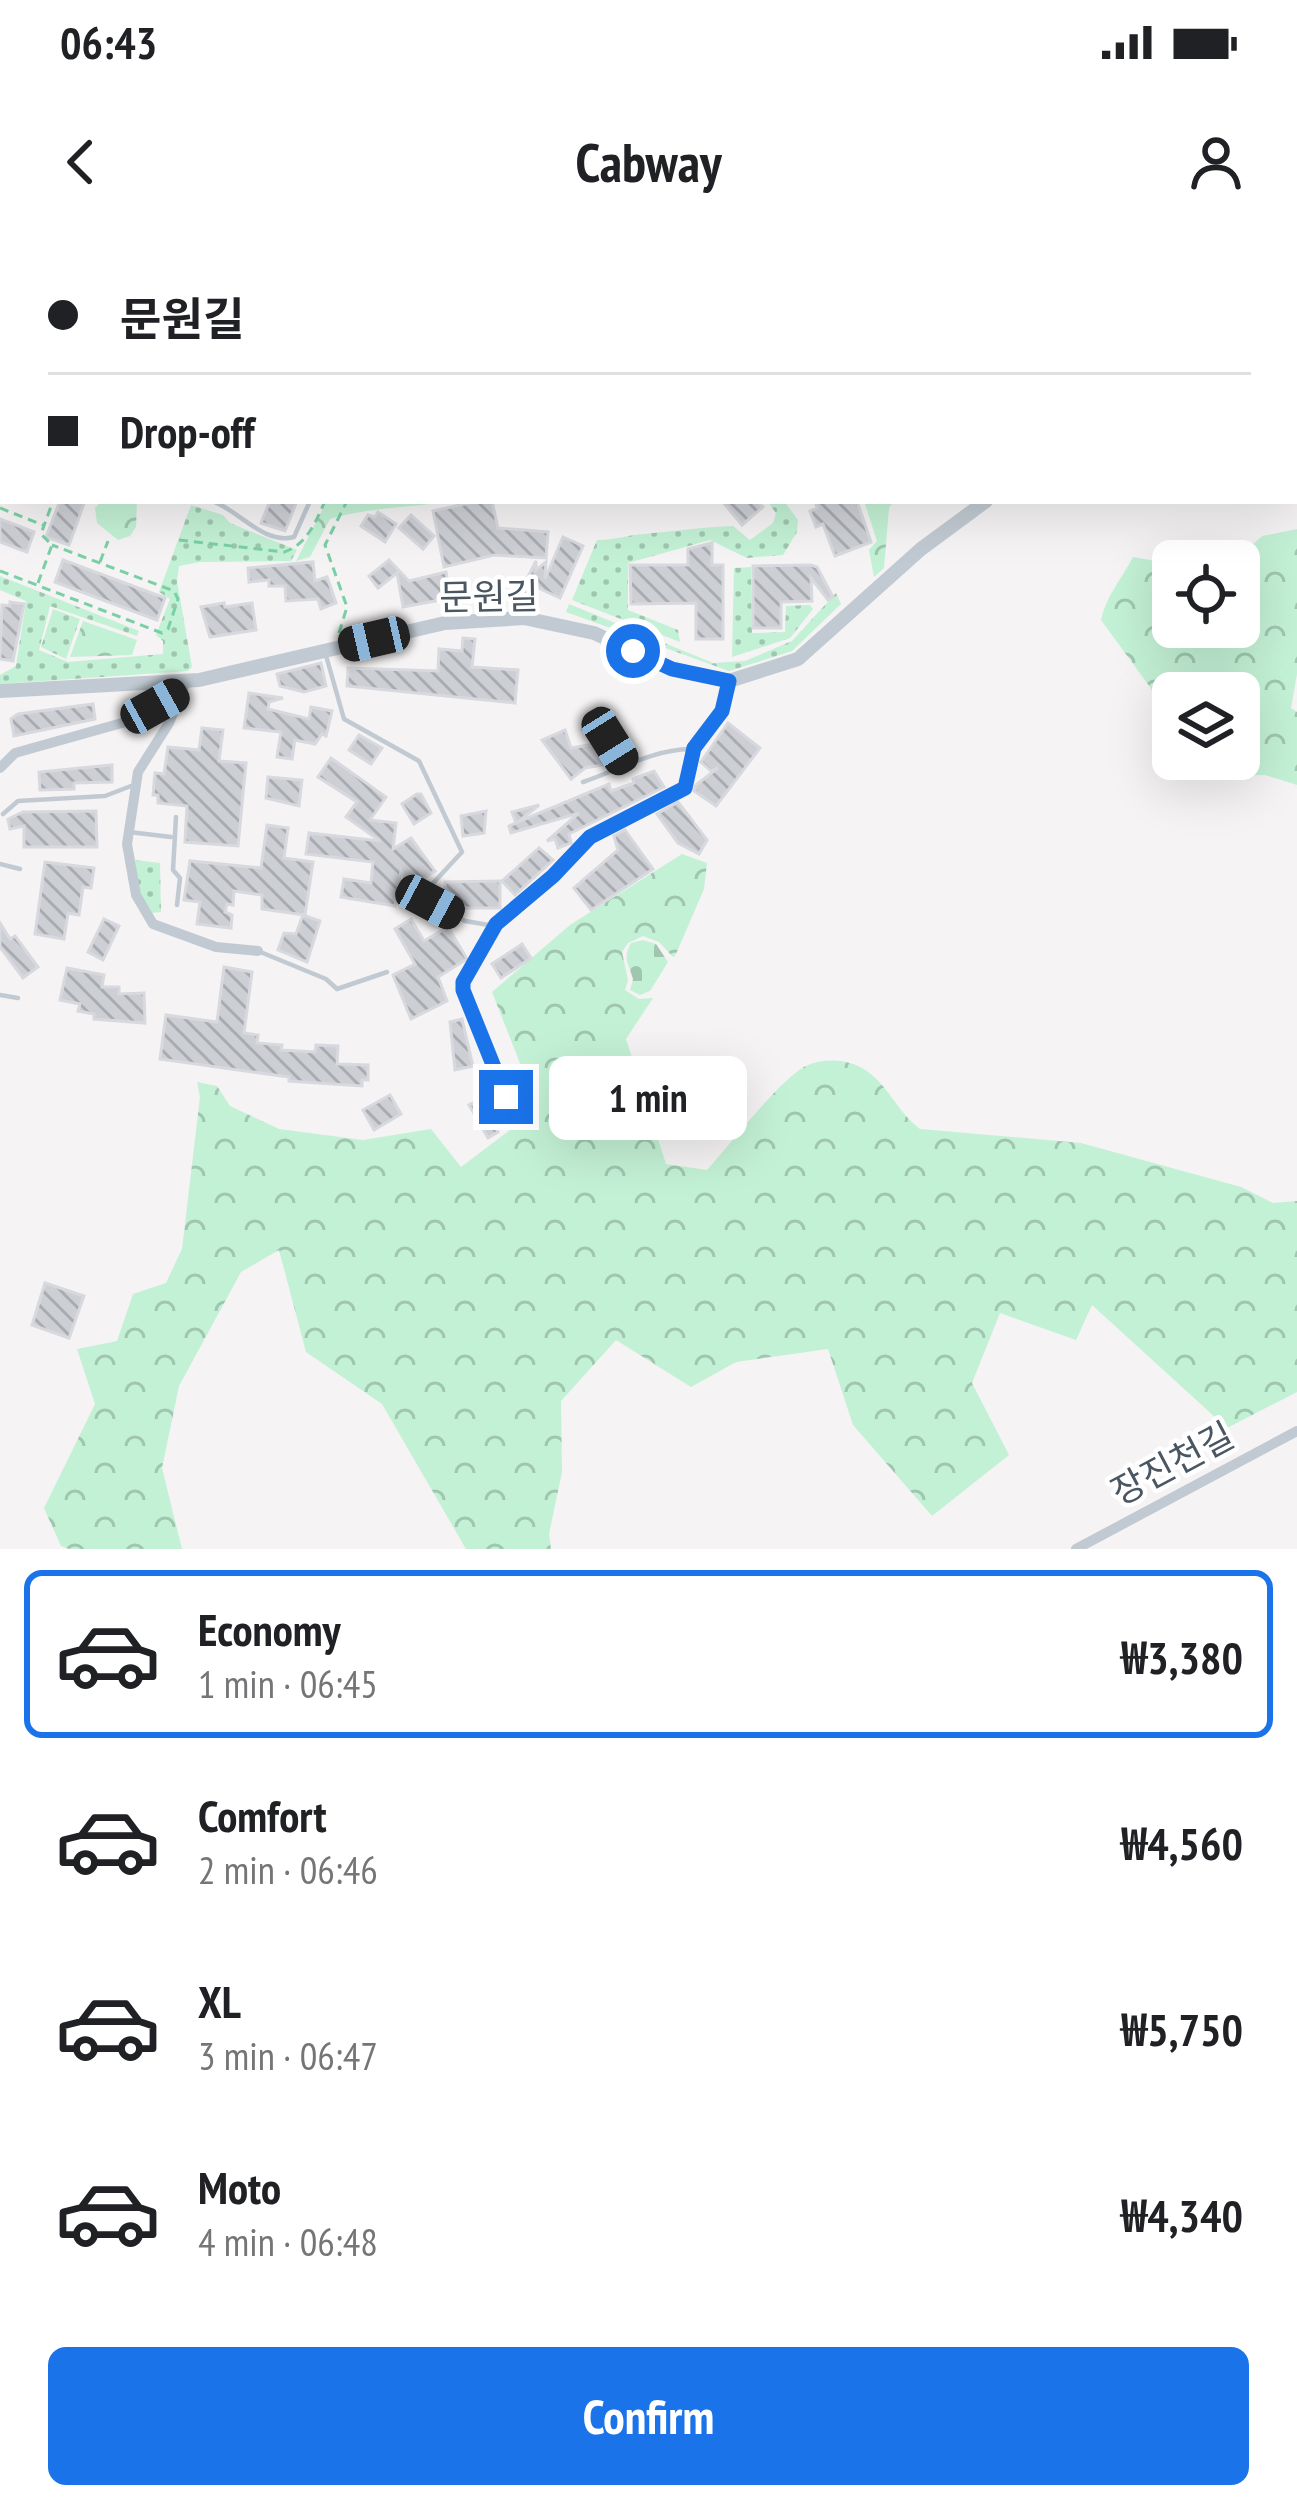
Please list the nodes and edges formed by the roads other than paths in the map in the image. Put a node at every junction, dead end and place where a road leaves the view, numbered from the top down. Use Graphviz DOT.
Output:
graph roads {
  1 [pos="221,504"];
  2 [pos="309,504"];
  3 [pos="982,504"];
  4 [pos="331,648"];
  5 [pos="729,681"];
  6 [pos="184,686"];
  7 [pos="0,691"];
  8 [pos="583,729"];
  9 [pos="694,748"];
  10 [pos="625,764"];
  11 [pos="0,768"];
  12 [pos="583,782"];
  13 [pos="136,784"];
  14 [pos="3,814"];
  15 [pos="176,817"];
  16 [pos="129,832"];
  17 [pos="173,838"];
  18 [pos="0,863"];
  19 [pos="20,869"];
  20 [pos="177,905"];
  21 [pos="495,925"];
  22 [pos="258,951"];
  23 [pos="387,972"];
  24 [pos="0,994"];
  25 [pos="18,998"];
  26 [pos="506,1097"];
  27 [pos="1297,1431"];
  28 [pos="1076,1549"];
  1 -- 2 [label="lane"];
  3 -- 5 [label="street, 문원길"];
  4 -- 5 [label="street, 문원길"];
  4 -- 6 [label="street, 문원길"];
  4 -- 21 [label="lane"];
  5 -- 9 [label="street"];
  6 -- 7 [label="street, 문원길"];
  6 -- 11 [label="street"];
  6 -- 13 [label="street"];
  8 -- 10 [label="lane"];
  9 -- 10 [label="lane"];
  9 -- 21 [label="street"];
  10 -- 12 [label="lane"];
  13 -- 14 [label="lane"];
  13 -- 16 [label="street"];
  15 -- 17 [label="lane"];
  16 -- 17 [label="lane"];
  16 -- 22 [label="street"];
  17 -- 20 [label="lane"];
  18 -- 19 [label="lane"];
  21 -- 26 [label="lane"];
  22 -- 23 [label="lane"];
  24 -- 25 [label="lane"];
  27 -- 28 [label="street, 장진천길"];
}
